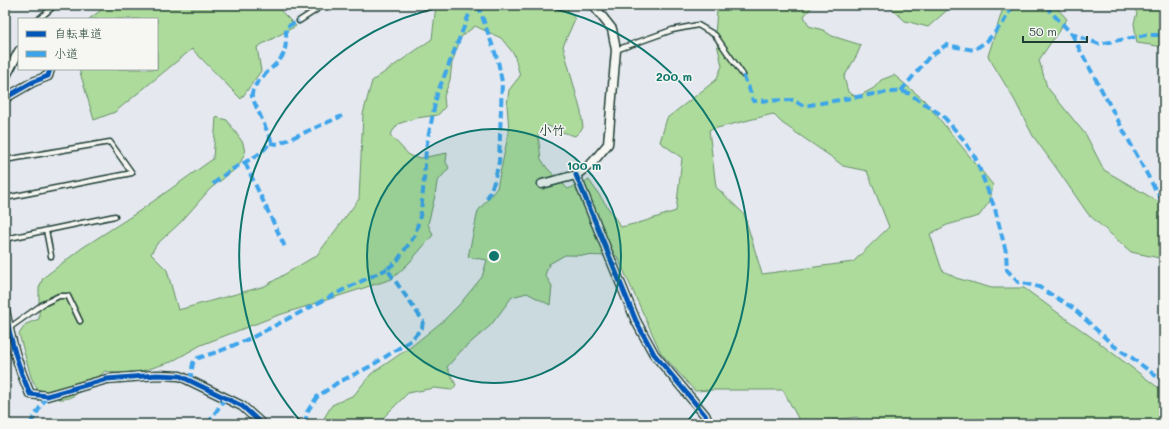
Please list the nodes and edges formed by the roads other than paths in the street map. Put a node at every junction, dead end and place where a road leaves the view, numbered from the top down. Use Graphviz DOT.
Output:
graph roads {
  1 [pos="55,5"];
  2 [pos="320,5"];
  3 [pos="593,5"];
  4 [pos="40,18"];
  5 [pos="299,21"];
  6 [pos="616,50"];
  7 [pos="18,53"];
  8 [pos="50,70"];
  9 [pos="743,75"];
  10 [pos="5,78"];
  11 [pos="5,98"];
  12 [pos="5,160"];
  13 [pos="576,175"];
  14 [pos="542,184"];
  15 [pos="5,198"];
  16 [pos="115,216"];
  17 [pos="46,230"];
  18 [pos="5,239"];
  19 [pos="51,256"];
  20 [pos="5,310"];
  21 [pos="80,321"];
  22 [pos="8,328"];
  23 [pos="262,424"];
  24 [pos="709,424"];
  1 -- 4 [label="lane"];
  2 -- 5 [label="lane"];
  3 -- 6 [label="street"];
  6 -- 9 [label="lane"];
  6 -- 13 [label="street"];
  7 -- 10 [label="street"];
  8 -- 11 [label="street"];
  12 -- 15 [label="lane"];
  13 -- 14 [label="street"];
  13 -- 24 [label="street"];
  16 -- 17 [label="lane"];
  17 -- 18 [label="lane"];
  17 -- 19 [label="lane"];
  20 -- 22 [label="street"];
  21 -- 22 [label="lane"];
  22 -- 23 [label="street"];
}
